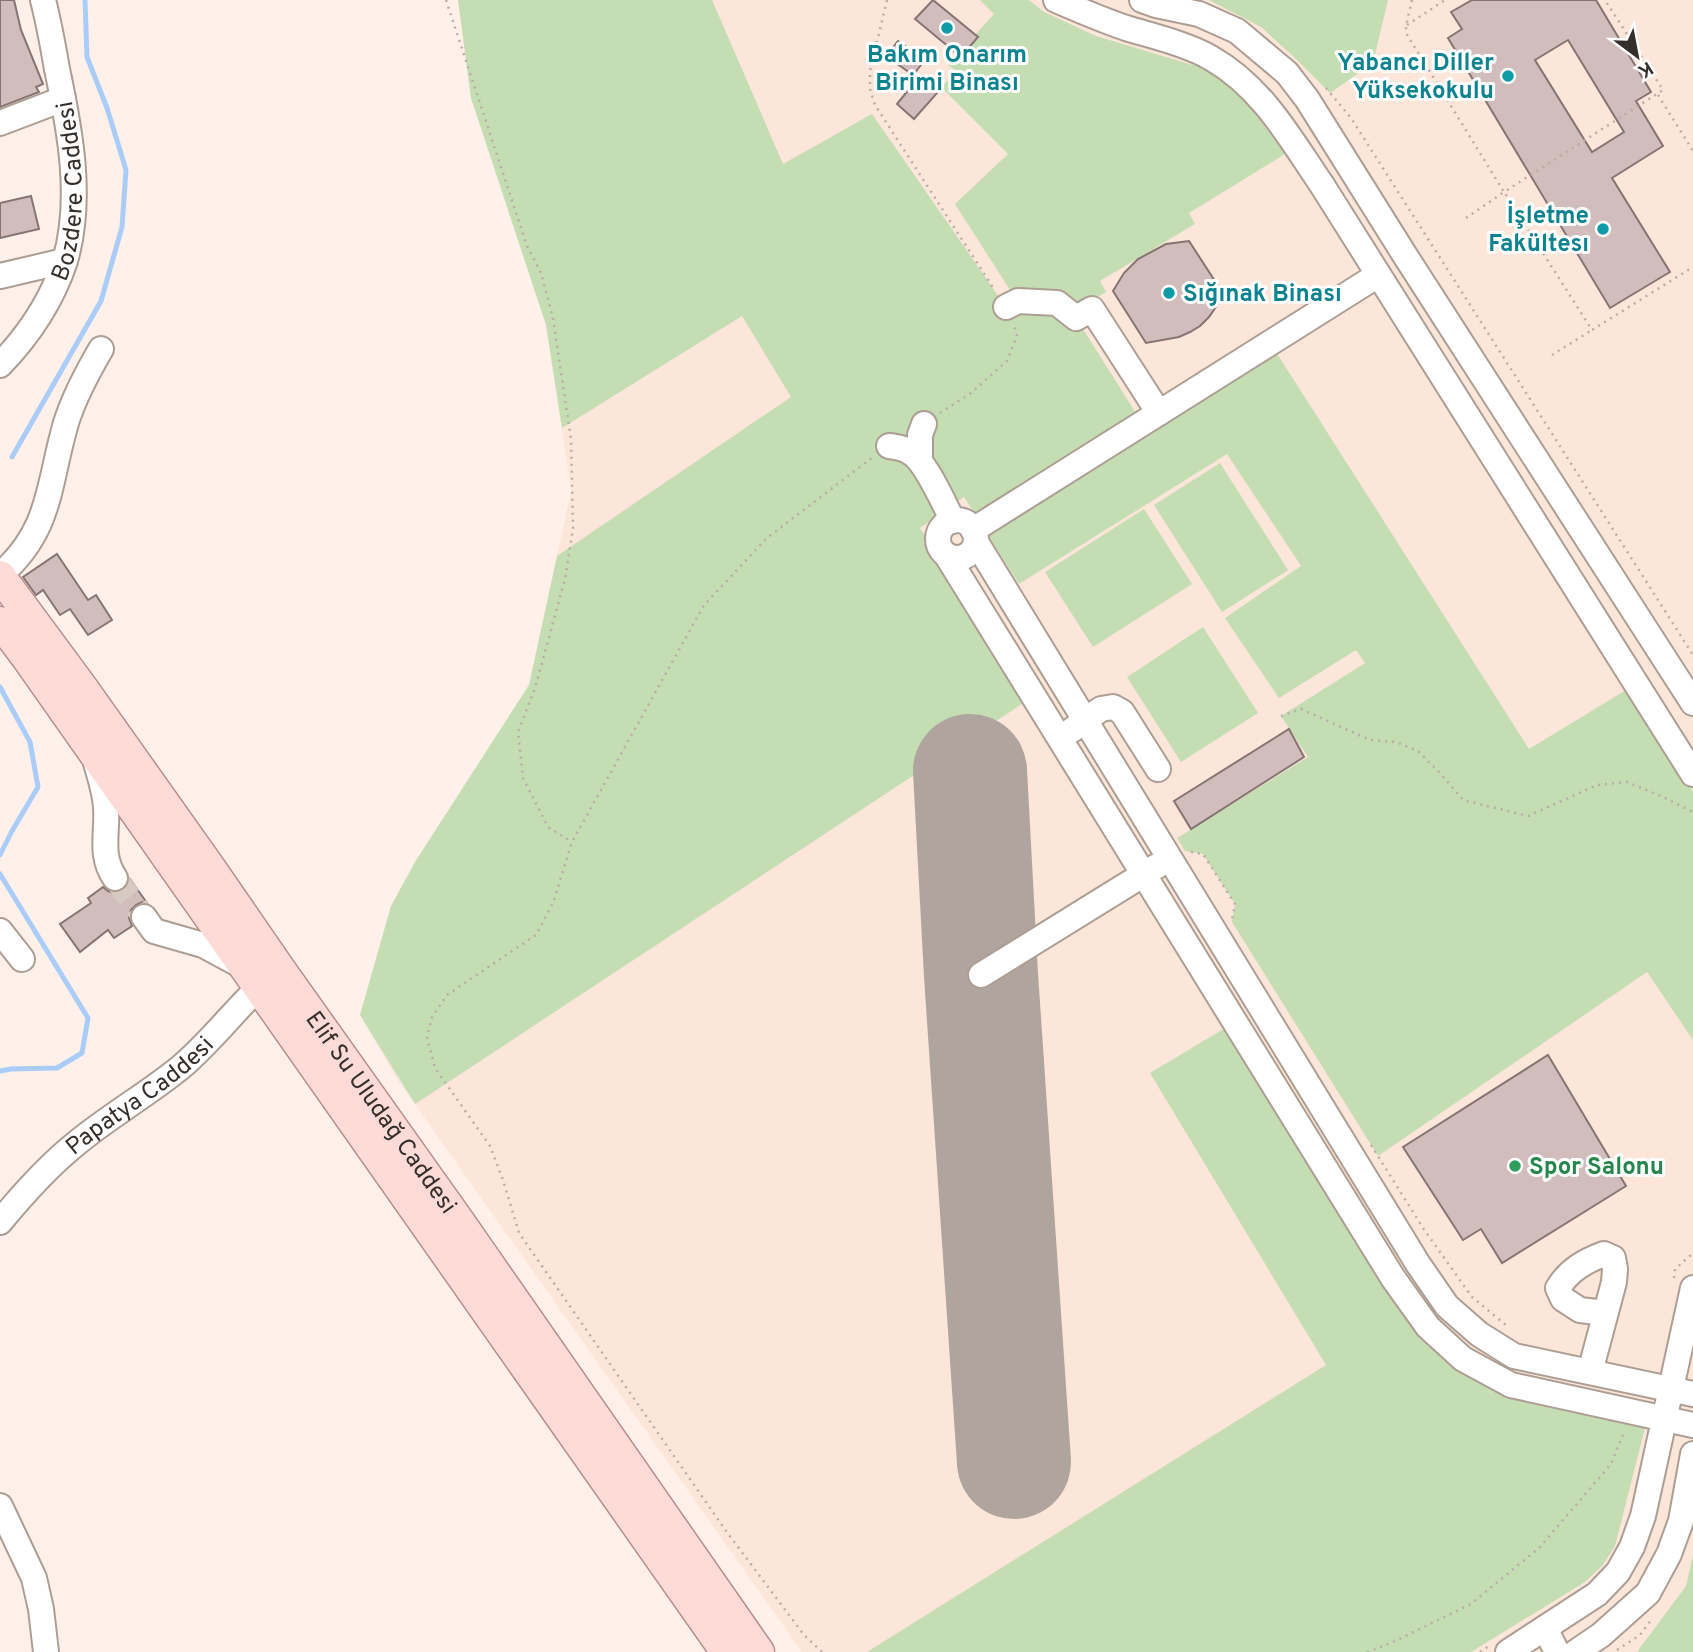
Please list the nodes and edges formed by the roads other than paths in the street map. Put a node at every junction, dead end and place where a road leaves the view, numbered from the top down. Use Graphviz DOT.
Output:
graph roads {
  1 [pos="43,0"];
  2 [pos="1056,0"];
  3 [pos="1128,0"];
  4 [pos="1142,0"];
  5 [pos="1116,25"];
  6 [pos="64,99"];
  7 [pos="0,122"];
  8 [pos="65,261"];
  9 [pos="1378,275"];
  10 [pos="0,276"];
  11 [pos="1006,307"];
  12 [pos="100,349"];
  13 [pos="0,365"];
  14 [pos="1493,392"];
  15 [pos="1464,411"];
  16 [pos="1158,413"];
  17 [pos="924,424"];
  18 [pos="890,446"];
  19 [pos="920,460"];
  20 [pos="967,531"];
  21 [pos="947,556"];
  22 [pos="0,576"];
  23 [pos="0,622"];
  24 [pos="1693,703"];
  25 [pos="1085,721"];
  26 [pos="1059,737"];
  27 [pos="93,752"];
  28 [pos="1158,769"];
  29 [pos="1693,774"];
  30 [pos="1177,855"];
  31 [pos="1144,874"];
  32 [pos="115,878"];
  33 [pos="144,917"];
  34 [pos="0,931"];
  35 [pos="22,959"];
  36 [pos="260,974"];
  37 [pos="981,975"];
  38 [pos="0,1222"];
  39 [pos="1683,1285"];
  40 [pos="1605,1313"];
  41 [pos="1595,1374"];
  42 [pos="1682,1392"];
  43 [pos="1592,1403"];
  44 [pos="1664,1419"];
  45 [pos="1693,1425"];
  46 [pos="1693,1454"];
  47 [pos="0,1506"];
  48 [pos="1545,1628"];
  49 [pos="1508,1649"];
  50 [pos="46,1652"];
  51 [pos="726,1652"];
  52 [pos="759,1652"];
  53 [pos="1557,1652"];
  54 [pos="1576,1652"];
  1 -- 6 [label="street, Bozdere Caddesi"];
  2 -- 5 [label="street"];
  3 -- 5 [label="street"];
  4 -- 14 [label="street"];
  5 -- 9 [label="street"];
  6 -- 7 [label="street"];
  6 -- 8 [label="street, Bozdere Caddesi"];
  8 -- 10 [label="street"];
  8 -- 13 [label="street, Bozdere Caddesi"];
  9 -- 15 [label="street"];
  9 -- 16 [label="street"];
  11 -- 16 [label="street"];
  12 -- 22 [label="street"];
  14 -- 15 [label="street"];
  14 -- 24 [label="street"];
  15 -- 29 [label="street"];
  16 -- 20 [label="street"];
  17 -- 19 [label="street"];
  18 -- 19 [label="street"];
  19 -- 20 [label="street"];
  20 -- 21 [label="street"];
  20 -- 21 [label="street"];
  20 -- 25 [label="street"];
  21 -- 26 [label="street"];
  22 -- 36 [label="main road, Elif Su Uludağ Caddesi"];
  23 -- 27 [label="main road, Elif Su Uludağ Caddesi"];
  25 -- 26 [label="street"];
  25 -- 28 [label="street"];
  25 -- 30 [label="street"];
  26 -- 31 [label="street"];
  27 -- 32 [label="street"];
  27 -- 36 [label="main road, Elif Su Uludağ Caddesi"];
  30 -- 31 [label="street"];
  30 -- 41 [label="street"];
  31 -- 37 [label="street"];
  31 -- 43 [label="street"];
  33 -- 36 [label="street"];
  34 -- 35 [label="street"];
  36 -- 38 [label="street, Papatya Caddesi"];
  36 -- 51 [label="main road, Elif Su Uludağ Caddesi"];
  36 -- 52 [label="main road, Elif Su Uludağ Caddesi"];
  39 -- 42 [label="street"];
  40 -- 41 [label="street"];
  41 -- 42 [label="street"];
  41 -- 43 [label="street"];
  42 -- 44 [label="street"];
  43 -- 44 [label="street"];
  44 -- 45 [label="street"];
  44 -- 48 [label="street"];
  46 -- 54 [label="street"];
  47 -- 50 [label="street"];
  48 -- 49 [label="street"];
  48 -- 53 [label="street"];
}
